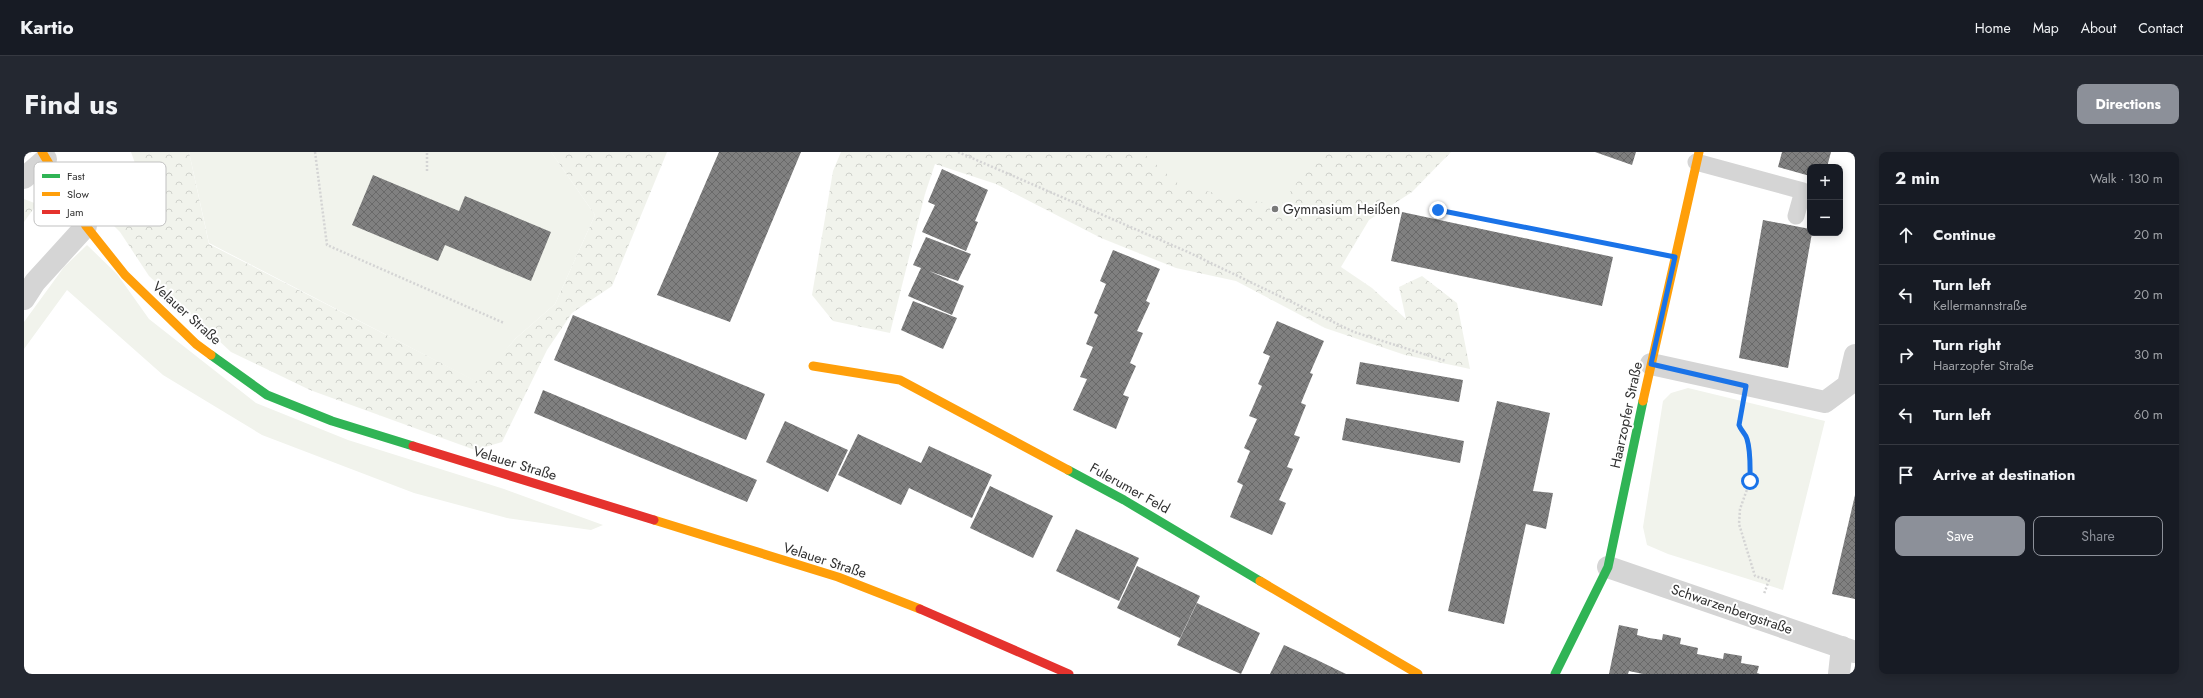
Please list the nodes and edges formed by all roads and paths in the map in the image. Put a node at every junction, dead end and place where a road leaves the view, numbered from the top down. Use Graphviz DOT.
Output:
graph roads {
  1 [pos="315,152"];
  2 [pos="427,152"];
  3 [pos="958,152"];
  4 [pos="1697,157"];
  5 [pos="34,166"];
  6 [pos="426,171"];
  7 [pos="24,178"];
  8 [pos="1438,210"];
  9 [pos="1796,216"];
  10 [pos="86,226"];
  11 [pos="1675,257"];
  12 [pos="24,299"];
  13 [pos="504,323"];
  14 [pos="1855,355"];
  15 [pos="1446,361"];
  16 [pos="1651,364"];
  17 [pos="813,366"];
  18 [pos="1746,386"];
  19 [pos="1608,567"];
  20 [pos="1757,618"];
  21 [pos="1848,649"];
  22 [pos="1069,674"];
  23 [pos="1418,674"];
  24 [pos="1555,674"];
  25 [pos="1839,674"];
  1 -- 13 [label="path"];
  2 -- 6 [label="path"];
  3 -- 15 [label="path"];
  4 -- 9 [label="lane"];
  4 -- 11 [label="street, Haarzopfer Straße"];
  5 -- 7 [label="street"];
  8 -- 11 [label="path"];
  10 -- 12 [label="street"];
  10 -- 22 [label="street, Velauer Straße"];
  11 -- 16 [label="street, Haarzopfer Straße"];
  14 -- 18 [label="street"];
  16 -- 18 [label="street"];
  16 -- 19 [label="street, Haarzopfer Straße"];
  17 -- 23 [label="street, Fulerumer Feld"];
  18 -- 20 [label="path"];
  19 -- 20 [label="street, Schwarzenbergstraße"];
  19 -- 24 [label="street, Haarzopfer Straße"];
  20 -- 21 [label="street, Schwarzenbergstraße"];
  21 -- 25 [label="street"];
}
